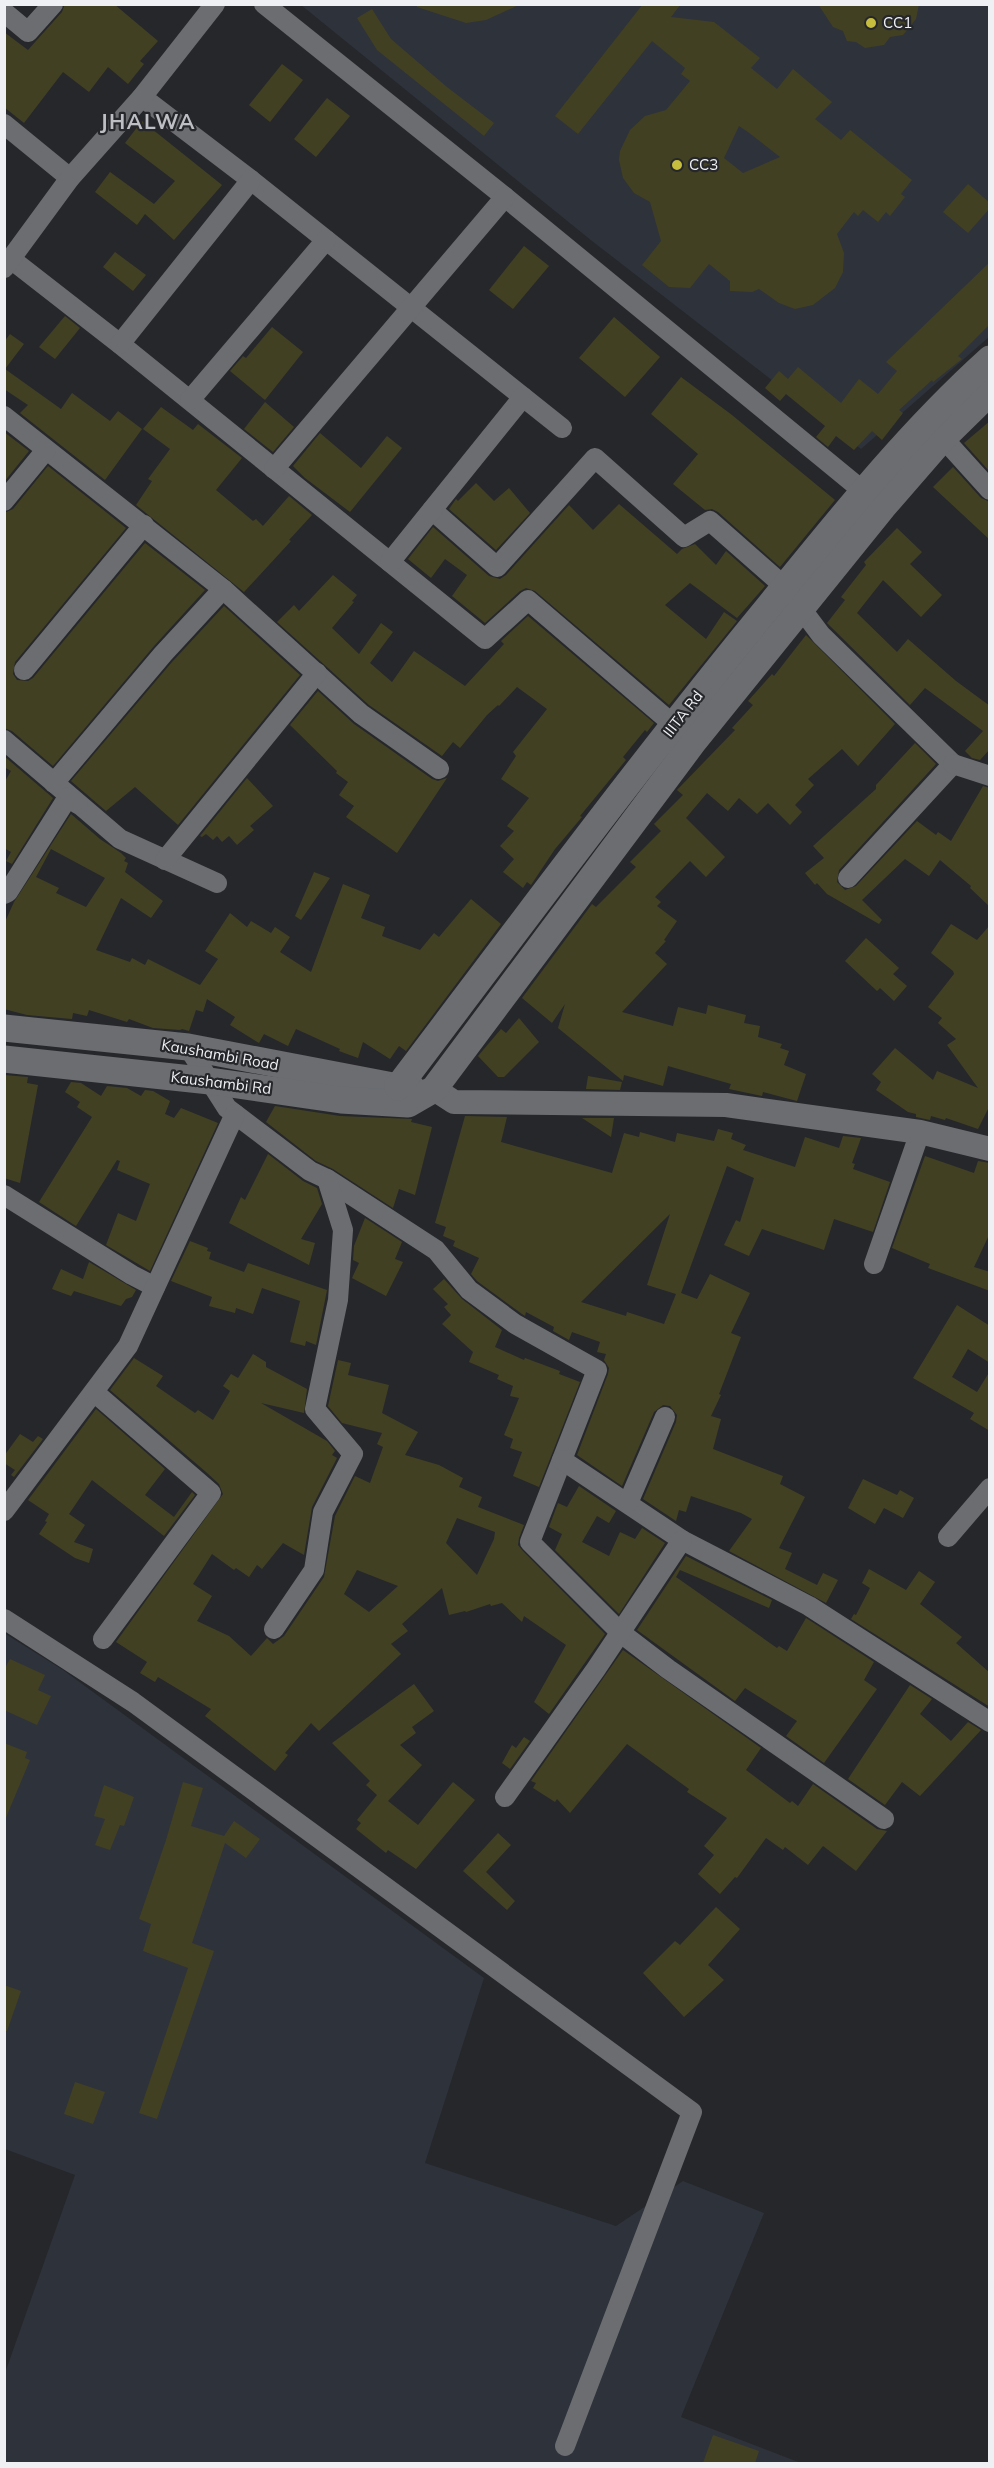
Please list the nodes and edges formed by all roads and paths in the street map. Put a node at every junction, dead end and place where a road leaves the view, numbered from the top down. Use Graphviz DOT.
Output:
graph roads {
  1 [pos="53,4"];
  2 [pos="215,4"];
  3 [pos="264,4"];
  4 [pos="4,12"];
  5 [pos="142,97"];
  6 [pos="4,124"];
  7 [pos="70,178"];
  8 [pos="251,180"];
  9 [pos="505,197"];
  10 [pos="326,240"];
  11 [pos="8,264"];
  12 [pos="410,307"];
  13 [pos="120,344"];
  14 [pos="990,359"];
  15 [pos="990,392"];
  16 [pos="523,397"];
  17 [pos="190,400"];
  18 [pos="4,416"];
  19 [pos="561,428"];
  20 [pos="943,438"];
  21 [pos="46,450"];
  22 [pos="274,469"];
  23 [pos="990,490"];
  24 [pos="5,499"];
  25 [pos="873,499"];
  26 [pos="432,510"];
  27 [pos="144,525"];
  28 [pos="390,562"];
  29 [pos="785,587"];
  30 [pos="223,589"];
  31 [pos="802,609"];
  32 [pos="24,670"];
  33 [pos="317,673"];
  34 [pos="684,733"];
  35 [pos="4,740"];
  36 [pos="953,764"];
  37 [pos="439,769"];
  38 [pos="990,776"];
  39 [pos="54,783"];
  40 [pos="78,804"];
  41 [pos="165,860"];
  42 [pos="848,878"];
  43 [pos="217,883"];
  44 [pos="4,894"];
  45 [pos="4,1028"];
  46 [pos="188,1047"];
  47 [pos="4,1059"];
  48 [pos="210,1081"];
  49 [pos="398,1087"];
  50 [pos="435,1089"];
  51 [pos="235,1114"];
  52 [pos="920,1132"];
  53 [pos="990,1149"];
  54 [pos="327,1179"];
  55 [pos="4,1195"];
  56 [pos="874,1264"];
  57 [pos="155,1287"];
  58 [pos="94,1392"];
  59 [pos="665,1417"];
  60 [pos="562,1461"];
  61 [pos="990,1488"];
  62 [pos="628,1503"];
  63 [pos="4,1511"];
  64 [pos="948,1537"];
  65 [pos="682,1540"];
  66 [pos="4,1619"];
  67 [pos="274,1629"];
  68 [pos="621,1633"];
  69 [pos="103,1638"];
  70 [pos="990,1722"];
  71 [pos="506,1797"];
  72 [pos="884,1820"];
  73 [pos="565,2446"];
  1 -- 4 [label="street"];
  2 -- 5 [label="street"];
  3 -- 9 [label="street"];
  5 -- 7 [label="street"];
  5 -- 8 [label="street"];
  6 -- 7 [label="street"];
  7 -- 11 [label="street"];
  8 -- 10 [label="street"];
  8 -- 13 [label="street"];
  9 -- 12 [label="street"];
  9 -- 25 [label="street"];
  10 -- 12 [label="street"];
  10 -- 17 [label="street"];
  11 -- 13 [label="street"];
  12 -- 16 [label="street"];
  12 -- 22 [label="street"];
  13 -- 17 [label="street"];
  14 -- 25 [label="main road, IIITA Rd"];
  15 -- 20 [label="main road, IIITA Rd"];
  16 -- 19 [label="street"];
  16 -- 26 [label="street"];
  17 -- 22 [label="street"];
  18 -- 21 [label="street"];
  20 -- 23 [label="street"];
  20 -- 25 [label="main road, IIITA Rd"];
  21 -- 24 [label="street"];
  21 -- 27 [label="street"];
  22 -- 28 [label="street"];
  25 -- 29 [label="main road, IIITA Rd"];
  25 -- 31 [label="main road, IIITA Rd"];
  26 -- 28 [label="street"];
  26 -- 29 [label="street"];
  27 -- 30 [label="street"];
  27 -- 32 [label="street"];
  28 -- 34 [label="street"];
  29 -- 31 [label="street"];
  29 -- 34 [label="main road, IIITA Rd"];
  30 -- 33 [label="street"];
  30 -- 39 [label="street"];
  31 -- 34 [label="main road, IIITA Rd"];
  31 -- 36 [label="street"];
  33 -- 37 [label="street"];
  33 -- 41 [label="street"];
  34 -- 49 [label="main road, IIITA Rd"];
  34 -- 50 [label="main road, IIITA Rd"];
  35 -- 39 [label="street"];
  36 -- 38 [label="street"];
  36 -- 42 [label="street"];
  39 -- 40 [label="street"];
  40 -- 41 [label="street"];
  40 -- 44 [label="street"];
  41 -- 43 [label="street"];
  45 -- 46 [label="main road, Kaushambi Road"];
  46 -- 48 [label="street"];
  46 -- 49 [label="main road, Kaushambi Road"];
  47 -- 48 [label="main road, Kaushambi Rd"];
  48 -- 50 [label="main road, Kaushambi Rd"];
  48 -- 51 [label="street"];
  49 -- 50 [label="main road, Kaushambi Road"];
  50 -- 52 [label="street"];
  51 -- 54 [label="street"];
  51 -- 57 [label="street"];
  52 -- 53 [label="street"];
  52 -- 56 [label="street"];
  54 -- 60 [label="street"];
  54 -- 67 [label="street"];
  55 -- 57 [label="street"];
  57 -- 58 [label="street"];
  58 -- 63 [label="street"];
  58 -- 69 [label="street"];
  59 -- 62 [label="street"];
  60 -- 62 [label="street"];
  60 -- 68 [label="street"];
  61 -- 64 [label="street"];
  62 -- 65 [label="street"];
  65 -- 68 [label="street"];
  65 -- 70 [label="street"];
  66 -- 73 [label="street"];
  68 -- 71 [label="street"];
  68 -- 72 [label="street"];
}
